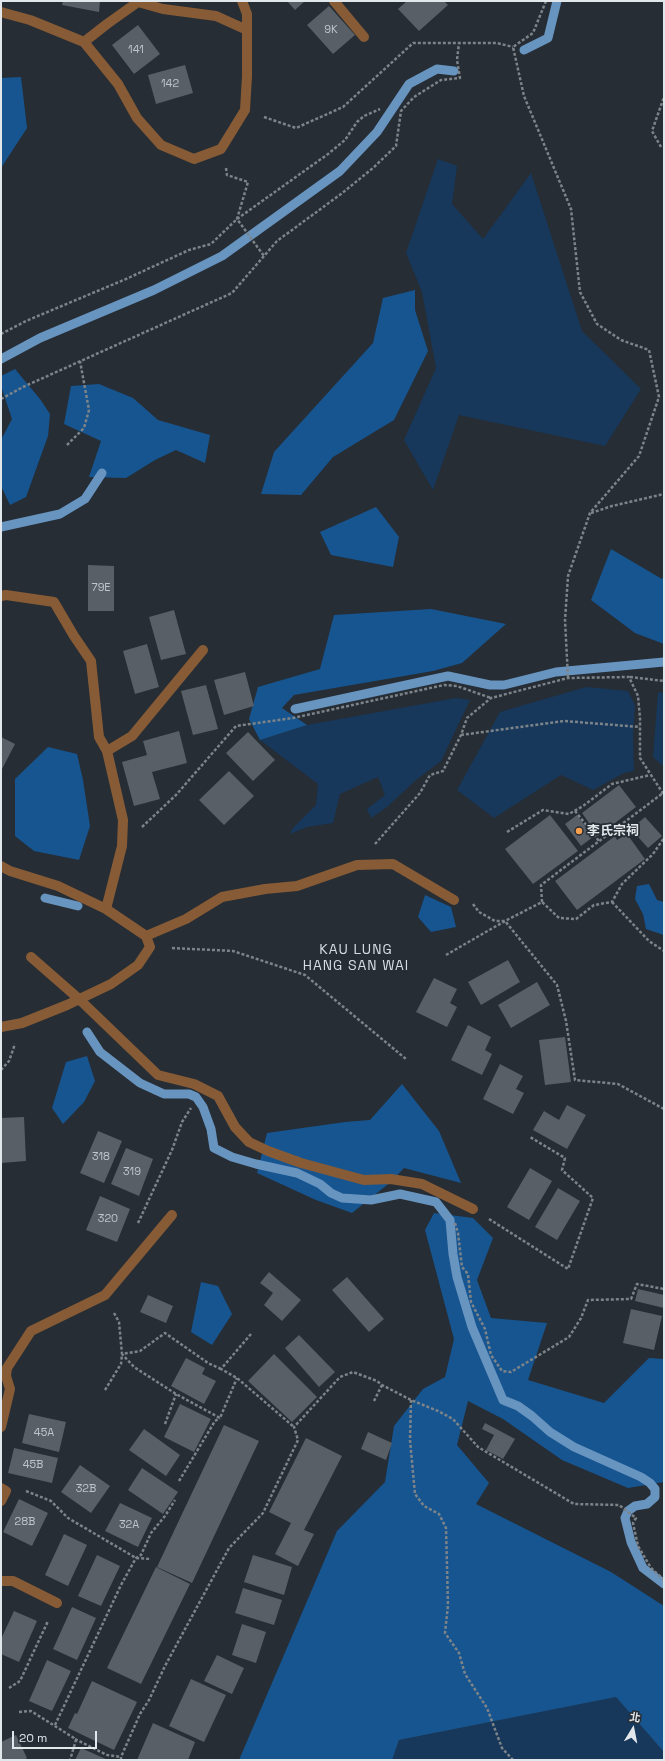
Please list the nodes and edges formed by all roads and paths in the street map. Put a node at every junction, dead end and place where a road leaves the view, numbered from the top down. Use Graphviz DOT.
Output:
graph roads {
  1 [pos="242,1"];
  2 [pos="334,1"];
  3 [pos="546,1"];
  4 [pos="1,12"];
  5 [pos="247,30"];
  6 [pos="364,37"];
  7 [pos="84,42"];
  8 [pos="459,43"];
  9 [pos="513,47"];
  10 [pos="664,97"];
  11 [pos="380,109"];
  12 [pos="245,110"];
  13 [pos="661,147"];
  14 [pos="221,149"];
  15 [pos="236,219"];
  16 [pos="264,256"];
  17 [pos="1,334"];
  18 [pos="80,361"];
  19 [pos="1,399"];
  20 [pos="67,445"];
  21 [pos="664,494"];
  22 [pos="590,513"];
  23 [pos="1,596"];
  24 [pos="203,650"];
  25 [pos="629,677"];
  26 [pos="568,678"];
  27 [pos="664,681"];
  28 [pos="492,698"];
  29 [pos="640,727"];
  30 [pos="461,735"];
  31 [pos="107,751"];
  32 [pos="650,775"];
  33 [pos="664,794"];
  34 [pos="575,811"];
  35 [pos="507,832"];
  36 [pos="664,838"];
  37 [pos="599,841"];
  38 [pos="122,846"];
  39 [pos="371,848"];
  40 [pos="1,866"];
  41 [pos="454,900"];
  42 [pos="471,902"];
  43 [pos="542,902"];
  44 [pos="612,902"];
  45 [pos="106,909"];
  46 [pos="505,921"];
  47 [pos="146,936"];
  48 [pos="150,947"];
  49 [pos="664,951"];
  50 [pos="446,955"];
  51 [pos="31,957"];
  52 [pos="79,999"];
  53 [pos="22,1022"];
  54 [pos="1,1027"];
  55 [pos="406,1059"];
  56 [pos="1,1070"];
  57 [pos="191,1108"];
  58 [pos="664,1109"];
  59 [pos="530,1137"];
  60 [pos="473,1209"];
  61 [pos="172,1215"];
  62 [pos="454,1219"];
  63 [pos="135,1229"];
  64 [pos="664,1289"];
  65 [pos="105,1295"];
  66 [pos="252,1334"];
  67 [pos="122,1354"];
  68 [pos="221,1369"];
  69 [pos="4,1376"];
  70 [pos="237,1378"];
  71 [pos="382,1385"];
  72 [pos="105,1390"];
  73 [pos="176,1394"];
  74 [pos="411,1400"];
  75 [pos="374,1401"];
  76 [pos="220,1418"];
  77 [pos="165,1424"];
  78 [pos="1,1427"];
  79 [pos="294,1427"];
  80 [pos="179,1481"];
  81 [pos="3,1489"];
  82 [pos="175,1500"];
  83 [pos="1,1501"];
  84 [pos="136,1558"];
  85 [pos="151,1559"];
  86 [pos="664,1580"];
  87 [pos="1,1581"];
  88 [pos="56,1603"];
  89 [pos="9,1688"];
  90 [pos="19,1712"];
  91 [pos="55,1725"];
  92 [pos="74,1738"];
  93 [pos="121,1759"];
  94 [pos="70,1760"];
  95 [pos="512,1760"];
  1 -- 5 [label="street"];
  2 -- 6 [label="street"];
  3 -- 9 [label="path"];
  4 -- 7 [label="street"];
  5 -- 7 [label="street"];
  5 -- 12 [label="street"];
  7 -- 14 [label="street"];
  8 -- 9 [label="path"];
  8 -- 12 [label="path"];
  8 -- 16 [label="path"];
  9 -- 22 [label="path"];
  10 -- 13 [label="path"];
  11 -- 15 [label="path"];
  12 -- 14 [label="street"];
  14 -- 15 [label="path"];
  15 -- 16 [label="path"];
  15 -- 17 [label="path"];
  16 -- 18 [label="path"];
  18 -- 19 [label="path"];
  18 -- 20 [label="path"];
  21 -- 22 [label="path"];
  22 -- 26 [label="path"];
  23 -- 31 [label="street"];
  24 -- 31 [label="street"];
  25 -- 26 [label="path"];
  25 -- 27 [label="path"];
  25 -- 29 [label="path"];
  26 -- 28 [label="path"];
  28 -- 30 [label="path"];
  28 -- 38 [label="path"];
  29 -- 30 [label="path"];
  29 -- 32 [label="path"];
  30 -- 39 [label="path"];
  31 -- 38 [label="street"];
  32 -- 33 [label="path"];
  32 -- 34 [label="path"];
  33 -- 37 [label="path"];
  34 -- 35 [label="path"];
  34 -- 37 [label="path"];
  36 -- 44 [label="path"];
  37 -- 43 [label="path"];
  38 -- 45 [label="street"];
  40 -- 45 [label="street"];
  41 -- 47 [label="street"];
  42 -- 46 [label="path"];
  43 -- 44 [label="path"];
  43 -- 46 [label="path"];
  44 -- 49 [label="path"];
  45 -- 47 [label="street"];
  46 -- 50 [label="path"];
  46 -- 58 [label="path"];
  47 -- 48 [label="street"];
  48 -- 52 [label="street"];
  48 -- 55 [label="path"];
  51 -- 52 [label="street"];
  52 -- 53 [label="street"];
  52 -- 60 [label="street"];
  53 -- 54 [label="street"];
  53 -- 56 [label="path"];
  57 -- 63 [label="path"];
  59 -- 60 [label="path"];
  61 -- 65 [label="street"];
  62 -- 64 [label="path"];
  65 -- 67 [label="path"];
  65 -- 69 [label="street"];
  66 -- 68 [label="path"];
  67 -- 68 [label="path"];
  67 -- 72 [label="path"];
  67 -- 73 [label="path"];
  68 -- 70 [label="path"];
  69 -- 78 [label="street"];
  70 -- 76 [label="path"];
  70 -- 79 [label="path"];
  71 -- 74 [label="path"];
  71 -- 75 [label="path"];
  71 -- 79 [label="path"];
  73 -- 76 [label="path"];
  73 -- 77 [label="path"];
  74 -- 86 [label="path"];
  74 -- 95 [label="path"];
  76 -- 80 [label="path"];
  79 -- 93 [label="path"];
  81 -- 83 [label="street"];
  81 -- 84 [label="path"];
  82 -- 84 [label="path"];
  84 -- 85 [label="path"];
  84 -- 91 [label="path"];
  87 -- 88 [label="street"];
  88 -- 89 [label="path"];
  90 -- 91 [label="path"];
  91 -- 92 [label="path"];
  92 -- 93 [label="path"];
  92 -- 94 [label="path"];
}
